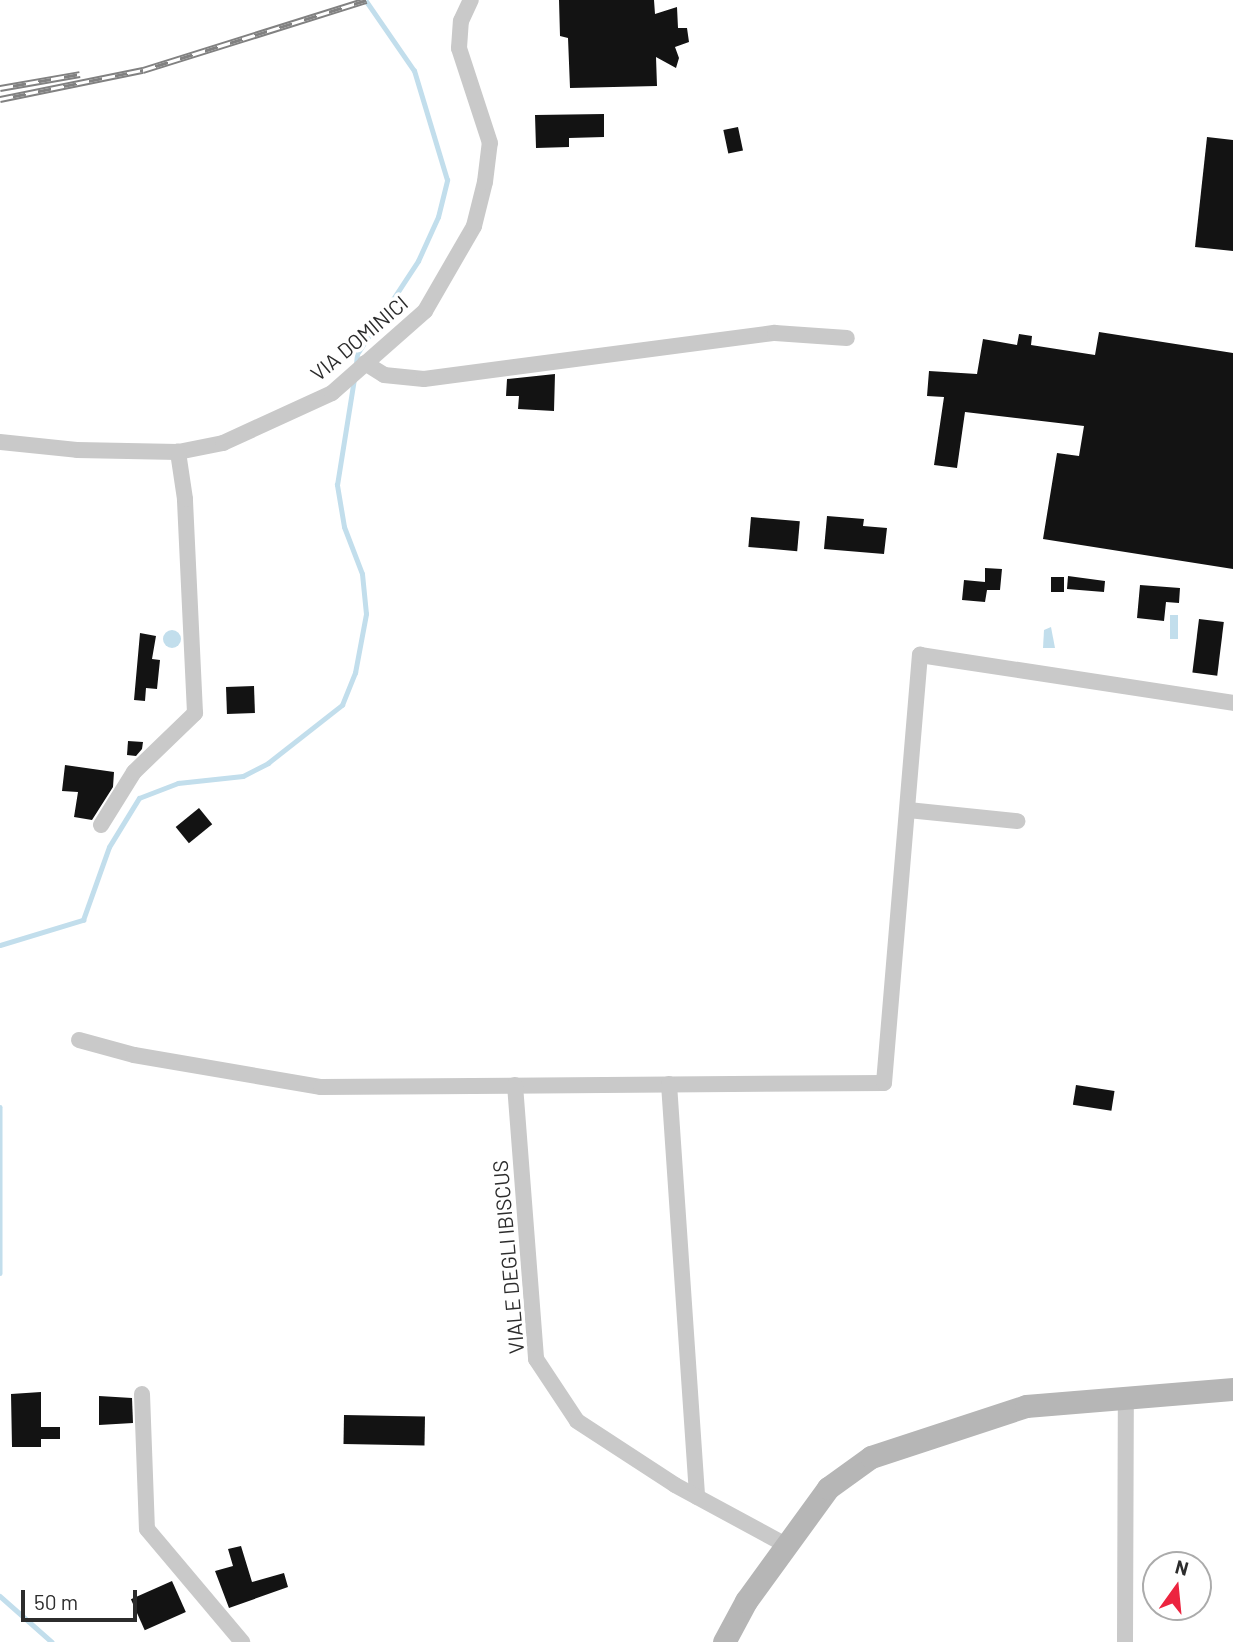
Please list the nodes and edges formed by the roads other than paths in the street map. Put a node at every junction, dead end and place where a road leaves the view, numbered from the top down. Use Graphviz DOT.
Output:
graph roads {
  1 [pos="471,0"];
  2 [pos="847,338"];
  3 [pos="363,365"];
  4 [pos="0,442"];
  5 [pos="178,452"];
  6 [pos="1233,703"];
  7 [pos="908,810"];
  8 [pos="1017,821"];
  9 [pos="101,825"];
  10 [pos="79,1040"];
  11 [pos="669,1084"];
  12 [pos="515,1085"];
  13 [pos="1233,1389"];
  14 [pos="142,1394"];
  15 [pos="1126,1396"];
  16 [pos="697,1497"];
  17 [pos="786,1545"];
  18 [pos="242,1642"];
  19 [pos="724,1642"];
  20 [pos="1125,1642"];
  1 -- 3 [label="street, VIA DOMINICI"];
  2 -- 3 [label="street"];
  3 -- 5 [label="street, VIA DOMINICI"];
  4 -- 5 [label="street, VIA DOMINICI"];
  5 -- 9 [label="street"];
  6 -- 7 [label="street"];
  7 -- 8 [label="street"];
  7 -- 11 [label="street"];
  10 -- 12 [label="street"];
  11 -- 12 [label="street"];
  11 -- 16 [label="street"];
  12 -- 16 [label="street, VIALE DEGLI IBISCUS"];
  13 -- 15 [label="street"];
  14 -- 18 [label="street"];
  15 -- 17 [label="street"];
  15 -- 20 [label="street"];
  16 -- 17 [label="street, VIALE DEGLI IBISCUS"];
  17 -- 19 [label="street"];
}
